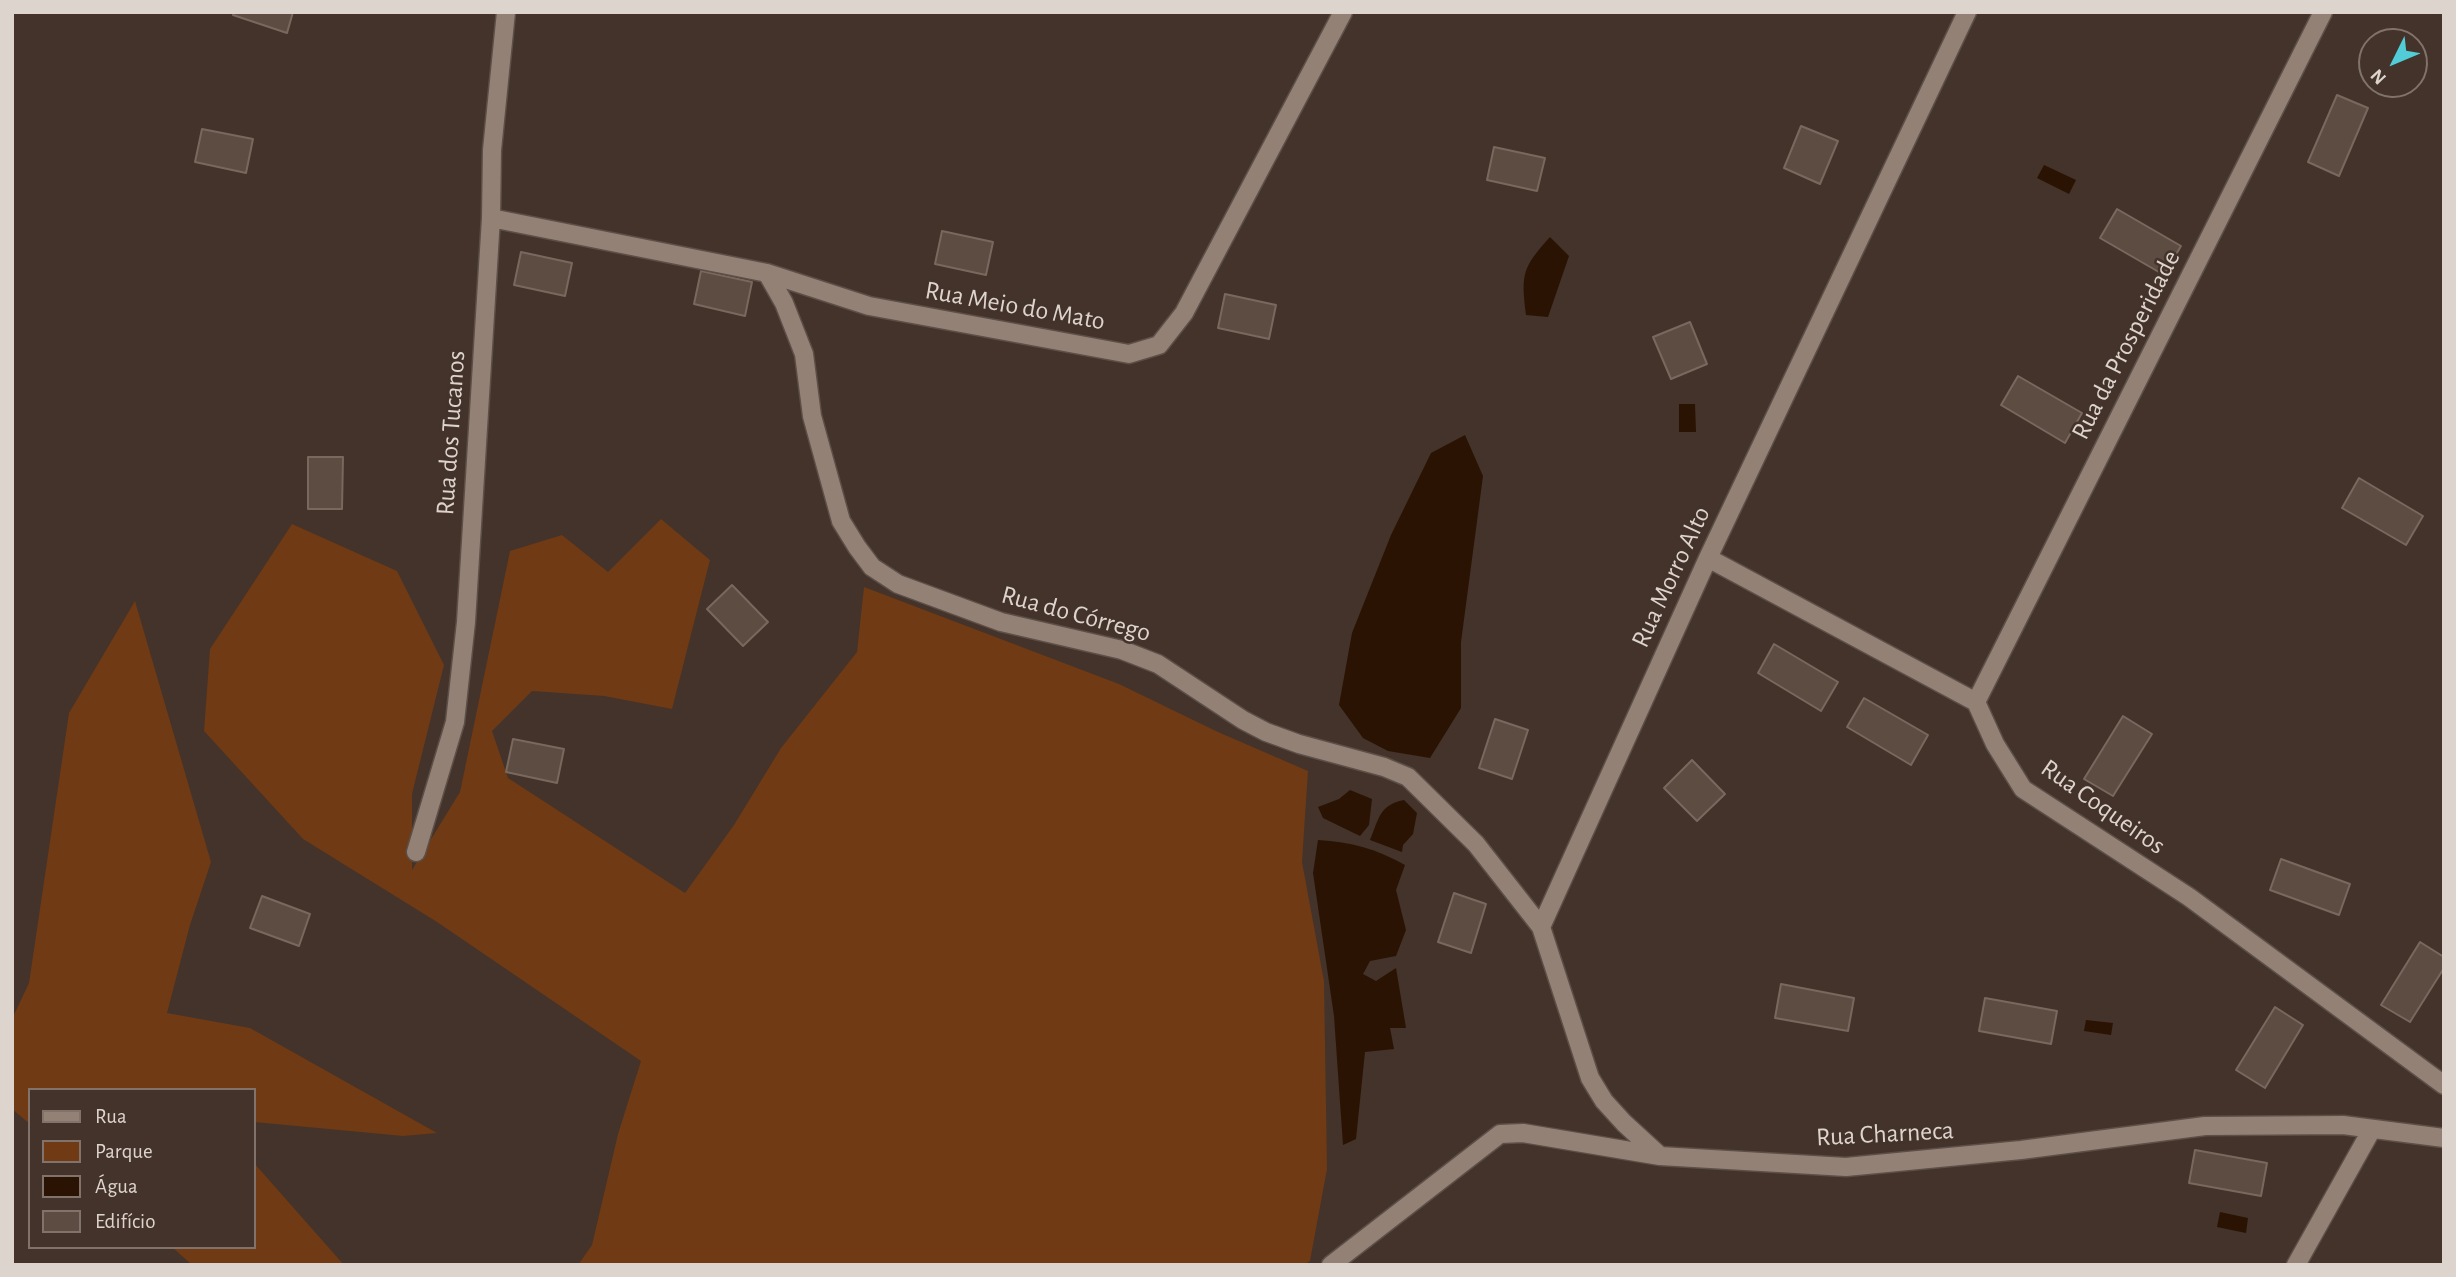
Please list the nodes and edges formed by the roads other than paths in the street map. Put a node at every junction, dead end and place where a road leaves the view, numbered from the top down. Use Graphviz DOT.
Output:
graph roads {
  1 [pos="506,12"];
  2 [pos="1343,12"];
  3 [pos="1966,12"];
  4 [pos="2323,12"];
  5 [pos="491,218"];
  6 [pos="766,273"];
  7 [pos="1707,558"];
  8 [pos="1976,702"];
  9 [pos="416,852"];
  10 [pos="1541,927"];
  11 [pos="2444,1085"];
  12 [pos="2372,1129"];
  13 [pos="2444,1138"];
  14 [pos="1660,1156"];
  15 [pos="1331,1265"];
  16 [pos="2295,1265"];
  1 -- 5 [label="street, Rua dos Tucanos"];
  2 -- 6 [label="street, Rua Meio do Mato"];
  3 -- 7 [label="street, Rua Morro Alto"];
  4 -- 8 [label="street, Rua da Prosperidade"];
  5 -- 6 [label="street, Rua Meio do Mato"];
  5 -- 9 [label="street, Rua dos Tucanos"];
  6 -- 10 [label="street, Rua do Córrego"];
  7 -- 8 [label="street"];
  7 -- 10 [label="street, Rua Morro Alto"];
  8 -- 11 [label="street, Rua Coqueiros"];
  10 -- 14 [label="street"];
  12 -- 13 [label="street, Rua Charneca"];
  12 -- 14 [label="street, Rua Charneca"];
  12 -- 16 [label="street"];
  14 -- 15 [label="street, Rua Charneca"];
}
